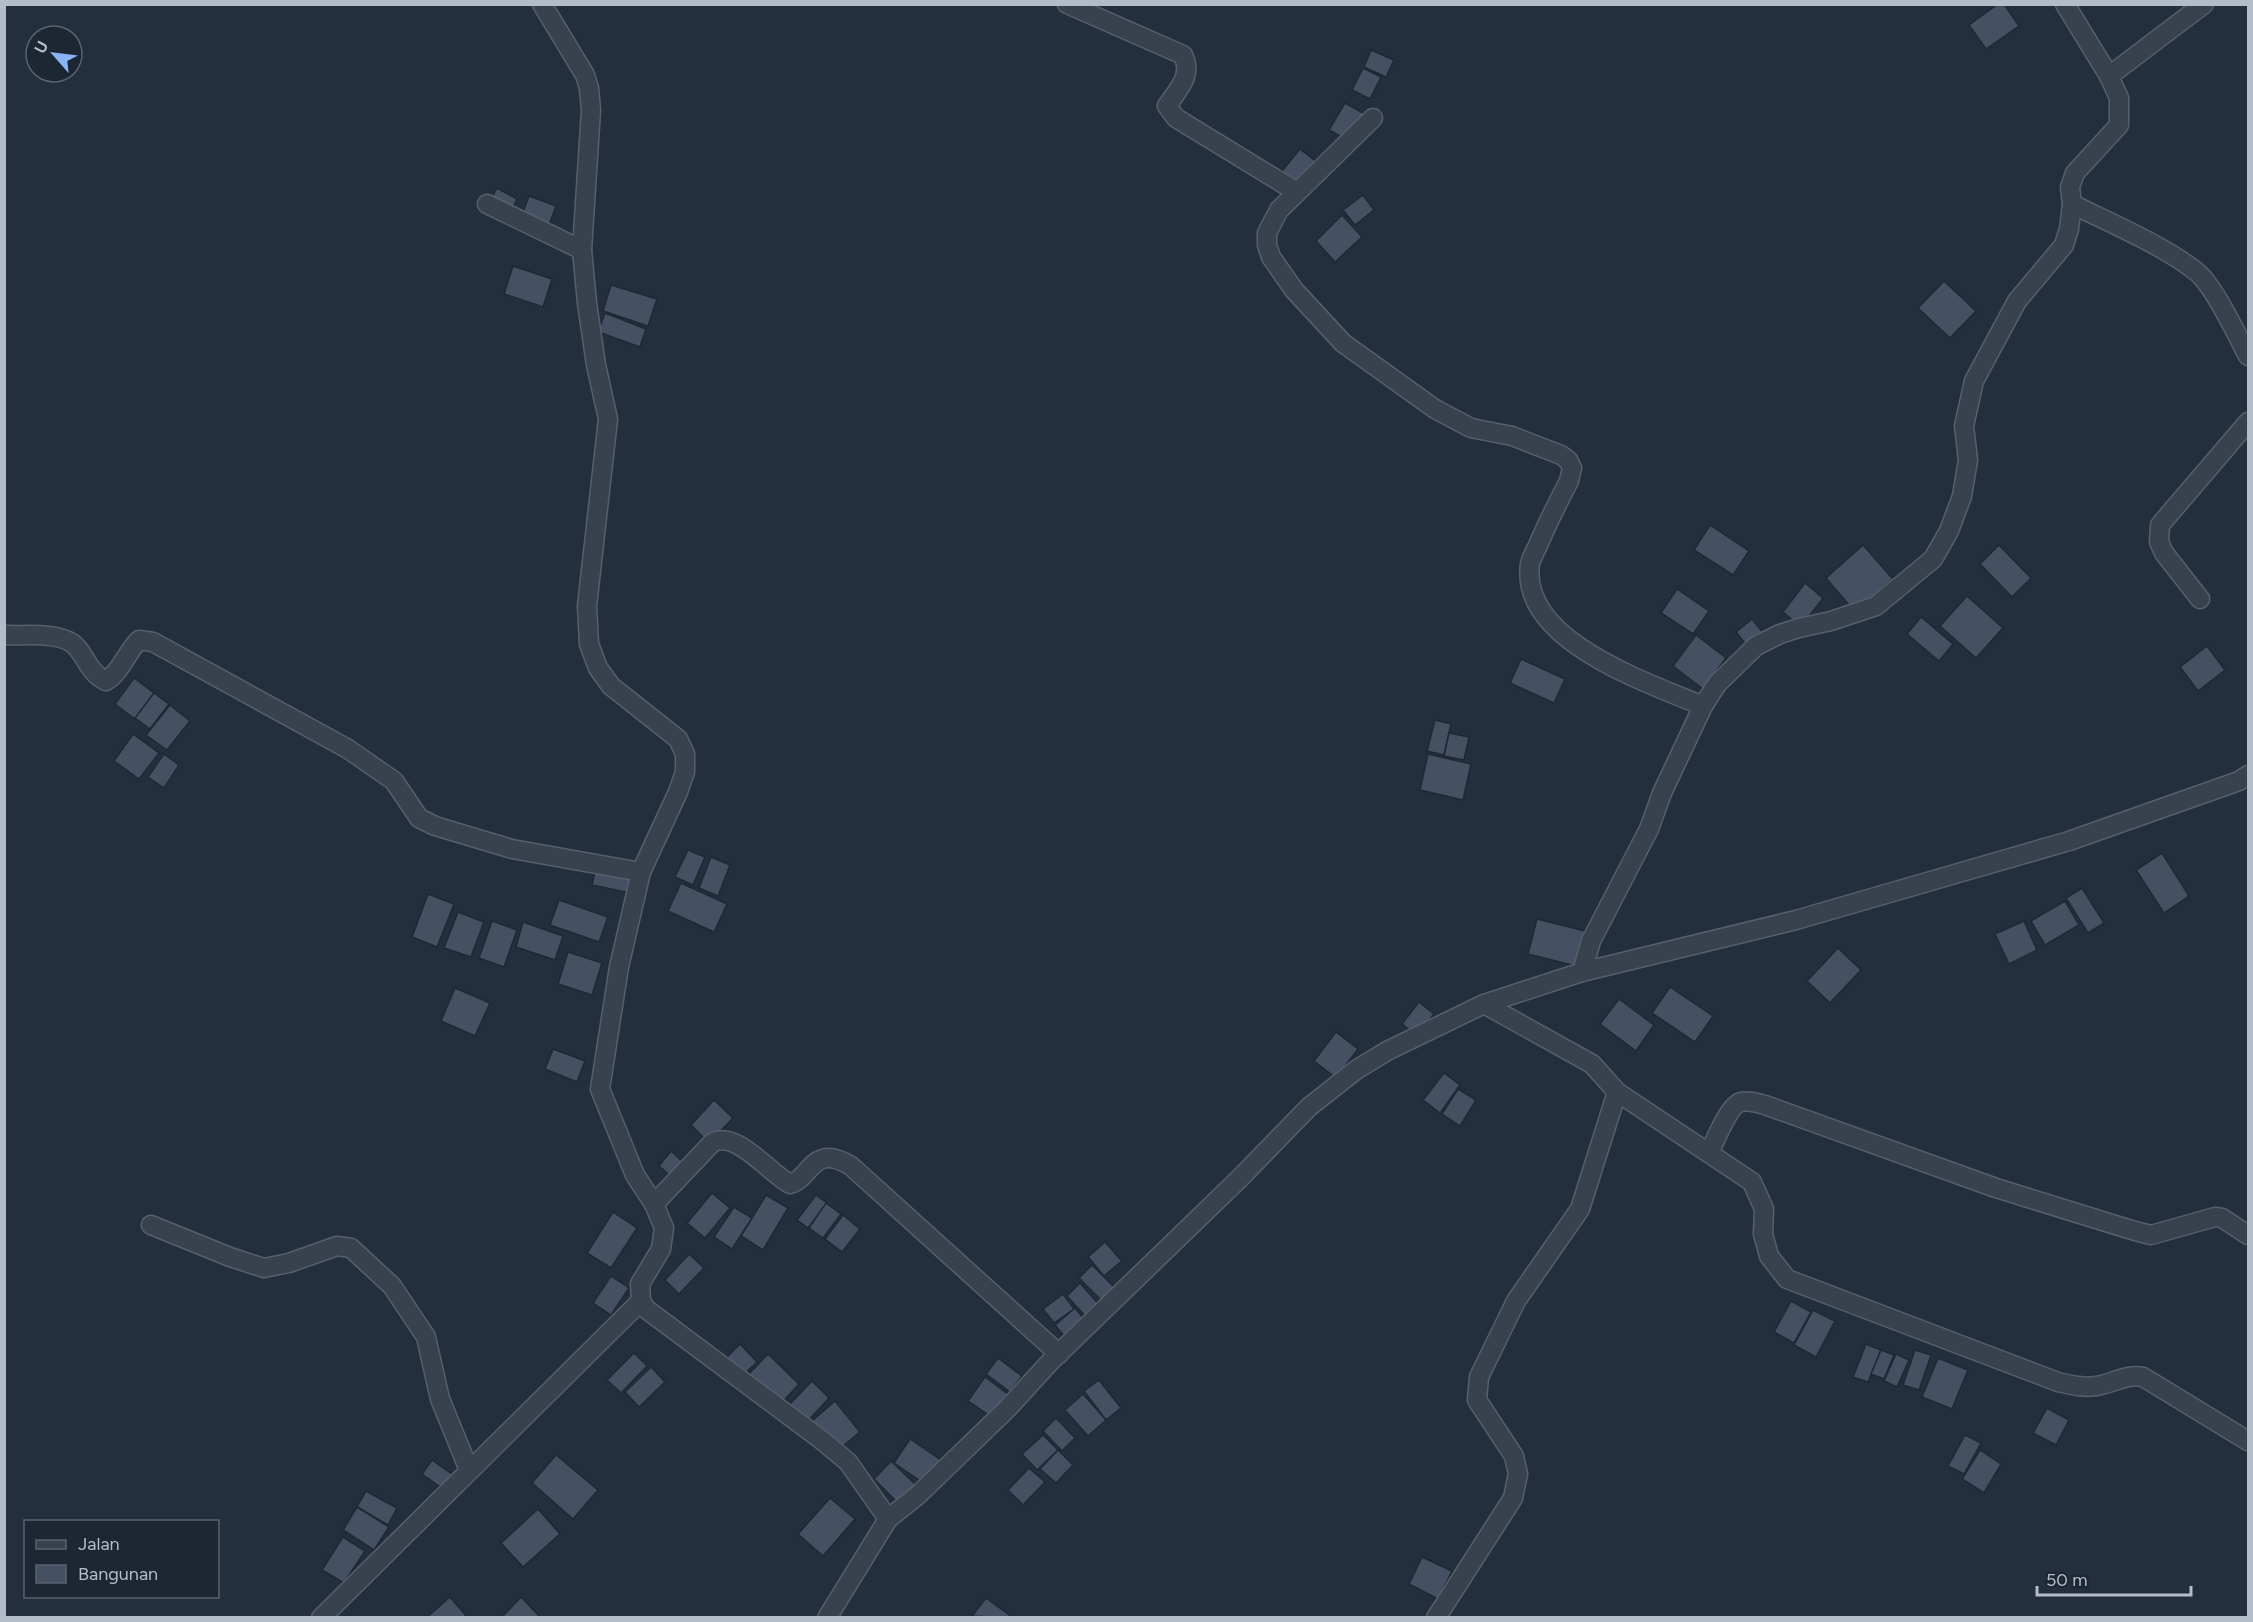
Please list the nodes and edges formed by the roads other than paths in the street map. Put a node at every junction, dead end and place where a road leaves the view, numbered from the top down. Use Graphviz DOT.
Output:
graph roads {
  1 [pos="542,4"];
  2 [pos="1067,4"];
  3 [pos="2065,4"];
  4 [pos="2204,4"];
  5 [pos="2109,76"];
  6 [pos="1373,118"];
  7 [pos="1297,192"];
  8 [pos="487,204"];
  9 [pos="2073,204"];
  10 [pos="582,250"];
  11 [pos="2248,356"];
  12 [pos="2248,422"];
  13 [pos="2200,599"];
  14 [pos="6,635"];
  15 [pos="1703,706"];
  16 [pos="2248,776"];
  17 [pos="641,872"];
  18 [pos="1582,972"];
  19 [pos="1484,1004"];
  20 [pos="1617,1092"];
  21 [pos="1709,1154"];
  22 [pos="654,1204"];
  23 [pos="151,1225"];
  24 [pos="2248,1235"];
  25 [pos="641,1301"];
  26 [pos="1059,1354"];
  27 [pos="2248,1441"];
  28 [pos="469,1470"];
  29 [pos="888,1519"];
  30 [pos="321,1617"];
  31 [pos="828,1617"];
  32 [pos="1436,1617"];
  1 -- 10 [label="street"];
  2 -- 7 [label="street"];
  3 -- 5 [label="street"];
  4 -- 5 [label="street"];
  5 -- 9 [label="street"];
  6 -- 7 [label="street"];
  7 -- 15 [label="street"];
  8 -- 10 [label="street"];
  9 -- 11 [label="street"];
  9 -- 15 [label="street"];
  10 -- 17 [label="street"];
  12 -- 13 [label="street"];
  14 -- 17 [label="street"];
  15 -- 18 [label="street"];
  16 -- 18 [label="street"];
  17 -- 22 [label="street"];
  18 -- 19 [label="street"];
  19 -- 20 [label="street"];
  19 -- 26 [label="street"];
  20 -- 21 [label="street"];
  20 -- 32 [label="street"];
  21 -- 24 [label="street"];
  21 -- 27 [label="street"];
  22 -- 25 [label="street"];
  22 -- 26 [label="street"];
  23 -- 28 [label="street"];
  25 -- 28 [label="street"];
  25 -- 29 [label="street"];
  26 -- 29 [label="street"];
  28 -- 30 [label="street"];
  29 -- 31 [label="street"];
}
